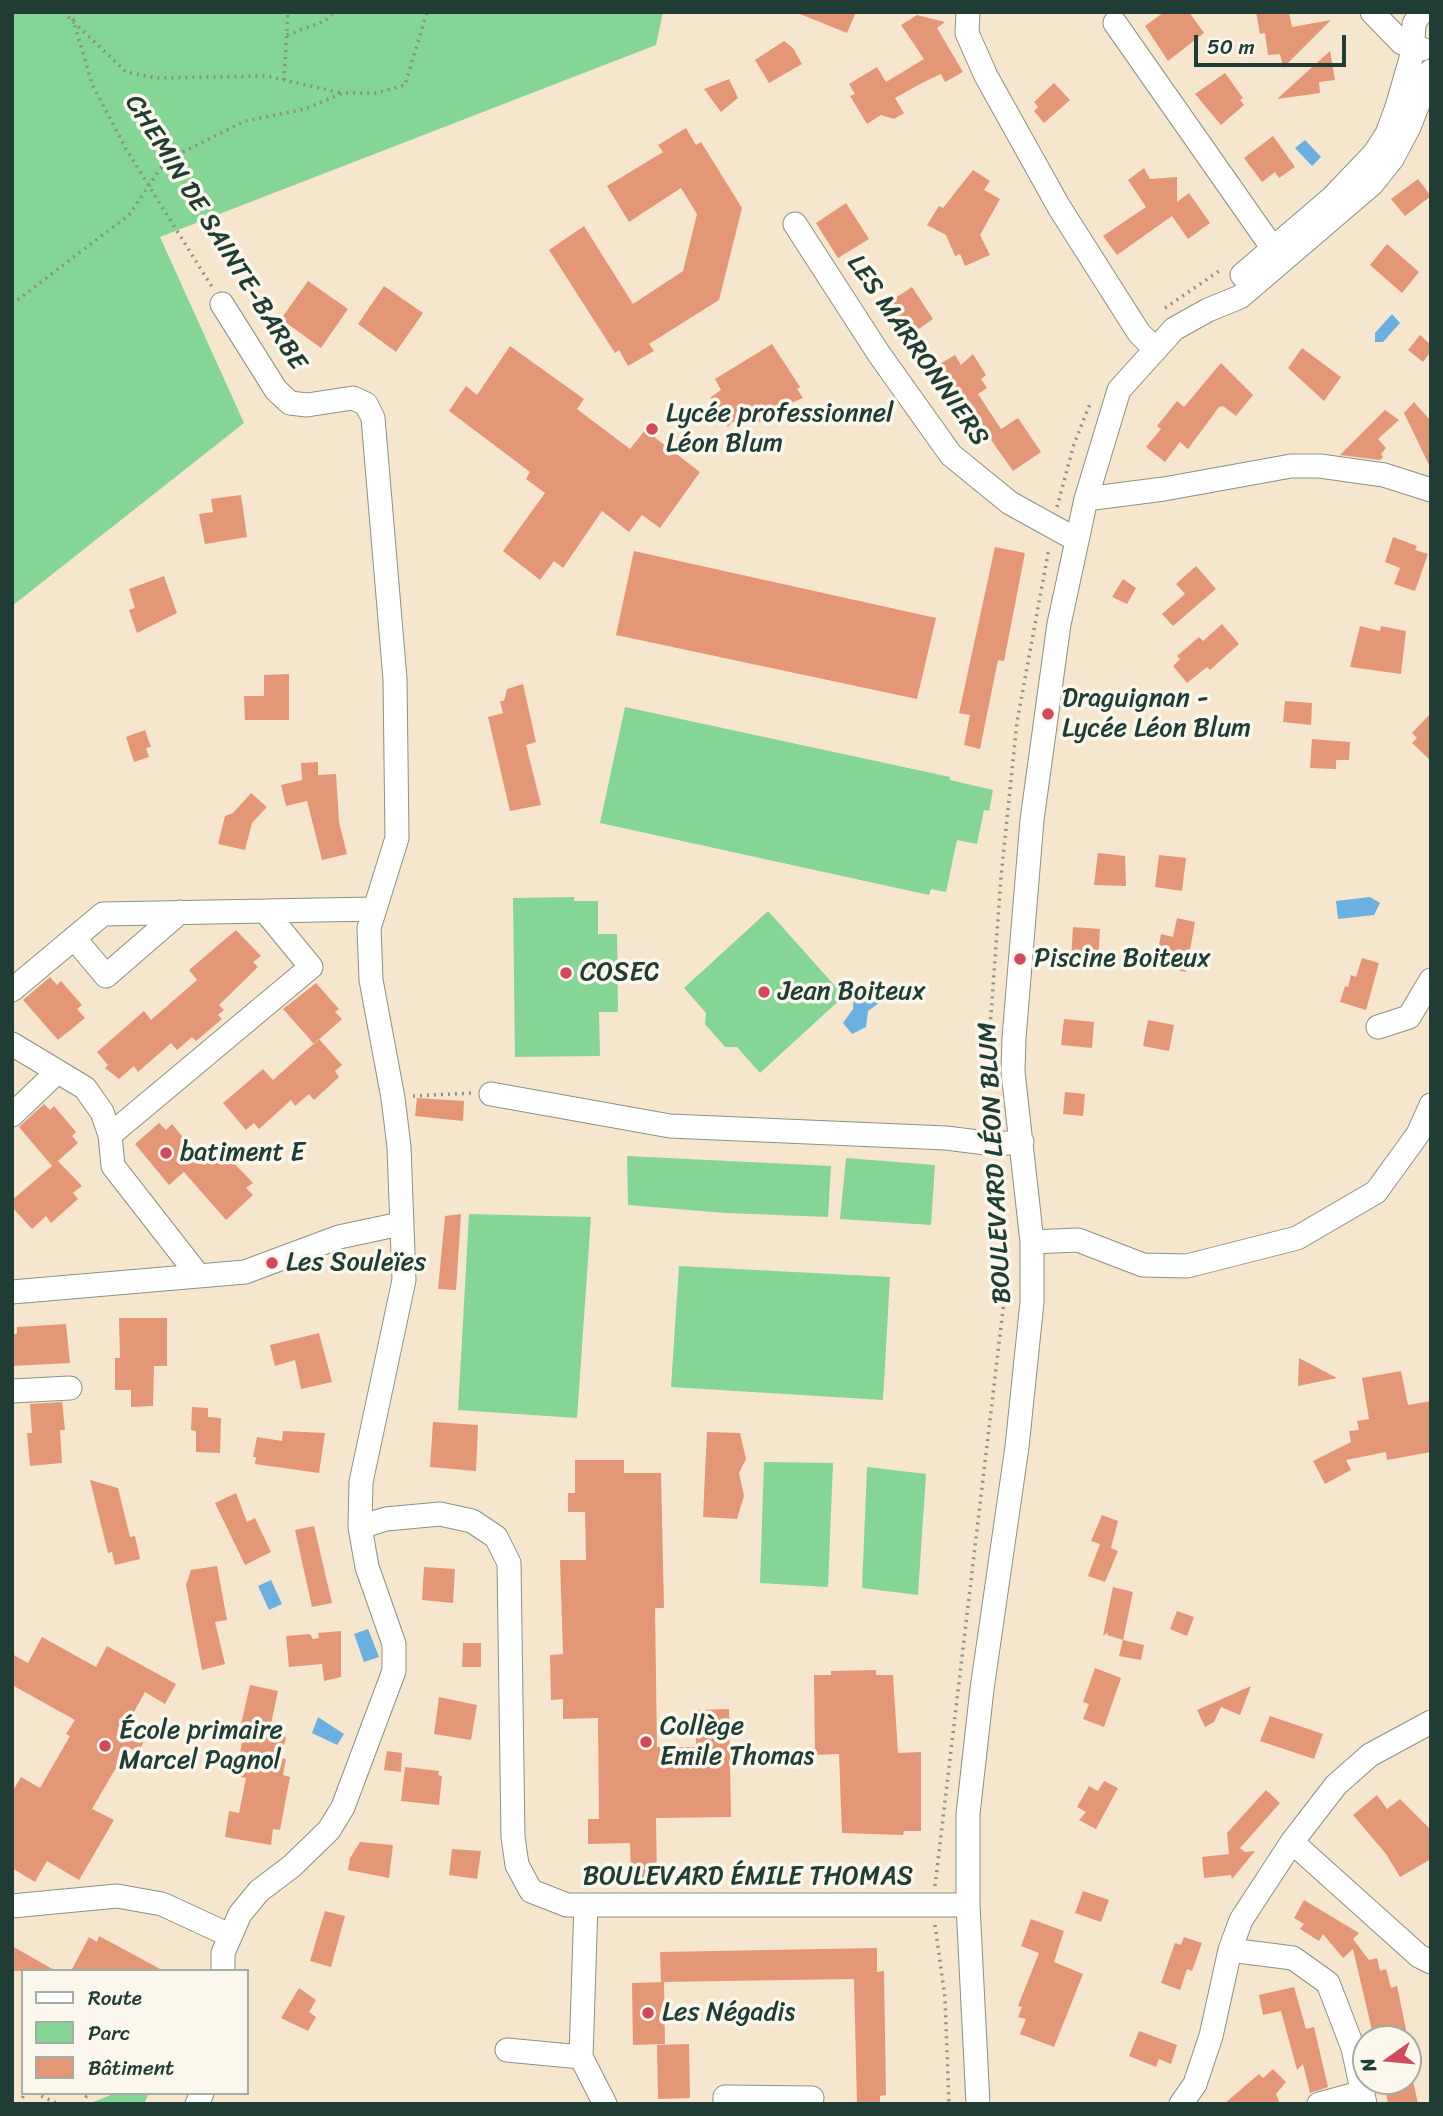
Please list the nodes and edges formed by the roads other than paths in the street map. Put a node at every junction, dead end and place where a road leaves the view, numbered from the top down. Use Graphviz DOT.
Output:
graph roads {
  1 [pos="968,12"];
  2 [pos="1372,12"];
  3 [pos="1115,23"];
  4 [pos="1420,39"];
  5 [pos="1431,71"];
  6 [pos="795,225"];
  7 [pos="1278,256"];
  8 [pos="222,303"];
  9 [pos="1154,348"];
  10 [pos="1431,490"];
  11 [pos="1086,499"];
  12 [pos="1077,540"];
  13 [pos="374,909"];
  14 [pos="265,911"];
  15 [pos="180,912"];
  16 [pos="74,938"];
  17 [pos="1431,980"];
  18 [pos="12,990"];
  19 [pos="1378,1027"];
  20 [pos="12,1044"];
  21 [pos="57,1072"];
  22 [pos="491,1094"];
  23 [pos="1431,1105"];
  24 [pos="12,1115"];
  25 [pos="110,1135"];
  26 [pos="1022,1142"];
  27 [pos="400,1224"];
  28 [pos="1032,1242"];
  29 [pos="198,1275"];
  30 [pos="12,1292"];
  31 [pos="69,1388"];
  32 [pos="12,1391"];
  33 [pos="360,1527"];
  34 [pos="1431,1722"];
  35 [pos="1292,1842"];
  36 [pos="586,1905"];
  37 [pos="968,1905"];
  38 [pos="12,1906"];
  39 [pos="229,1935"];
  40 [pos="1230,1950"];
  41 [pos="1431,1962"];
  42 [pos="223,1969"];
  43 [pos="507,2050"];
  44 [pos="581,2057"];
  45 [pos="812,2098"];
  46 [pos="1364,2098"];
  47 [pos="605,2104"];
  48 [pos="725,2104"];
  49 [pos="978,2104"];
  50 [pos="1181,2104"];
  51 [pos="1319,2104"];
  1 -- 9 [label="street"];
  2 -- 4 [label="street"];
  3 -- 7 [label="street"];
  4 -- 7 [label="street, BOULEVARD LÉON BLUM"];
  5 -- 7 [label="street, BOULEVARD LÉON BLUM"];
  6 -- 12 [label="street, LES MARRONNIERS"];
  7 -- 9 [label="street, BOULEVARD LÉON BLUM"];
  8 -- 13 [label="street, CHEMIN DE SAINTE-BARBE"];
  9 -- 11 [label="street, BOULEVARD LÉON BLUM"];
  10 -- 11 [label="street"];
  11 -- 12 [label="street, BOULEVARD LÉON BLUM"];
  12 -- 26 [label="street, BOULEVARD LÉON BLUM"];
  13 -- 14 [label="street"];
  13 -- 27 [label="street, CHEMIN DE SAINTE-BARBE"];
  14 -- 15 [label="street"];
  14 -- 25 [label="street"];
  15 -- 16 [label="street"];
  15 -- 16 [label="street"];
  16 -- 18 [label="street"];
  17 -- 19 [label="street"];
  20 -- 21 [label="street"];
  21 -- 24 [label="street"];
  21 -- 25 [label="street"];
  22 -- 26 [label="street"];
  23 -- 28 [label="street"];
  25 -- 29 [label="street"];
  26 -- 28 [label="street, BOULEVARD LÉON BLUM"];
  27 -- 29 [label="street"];
  27 -- 33 [label="street, CHEMIN DE SAINTE-BARBE"];
  28 -- 37 [label="street, BOULEVARD LÉON BLUM"];
  29 -- 30 [label="street"];
  31 -- 32 [label="street"];
  33 -- 36 [label="street, BOULEVARD ÉMILE THOMAS"];
  33 -- 39 [label="street, CHEMIN DE SAINTE-BARBE"];
  34 -- 35 [label="street"];
  35 -- 40 [label="street"];
  35 -- 41 [label="street"];
  36 -- 37 [label="street, BOULEVARD ÉMILE THOMAS"];
  36 -- 44 [label="street"];
  37 -- 49 [label="street, BOULEVARD LÉON BLUM"];
  38 -- 39 [label="street"];
  39 -- 42 [label="street, CHEMIN DE SAINTE-BARBE"];
  40 -- 46 [label="street"];
  40 -- 50 [label="street"];
  43 -- 44 [label="street"];
  44 -- 47 [label="street"];
  45 -- 48 [label="street"];
  46 -- 51 [label="street"];
}
